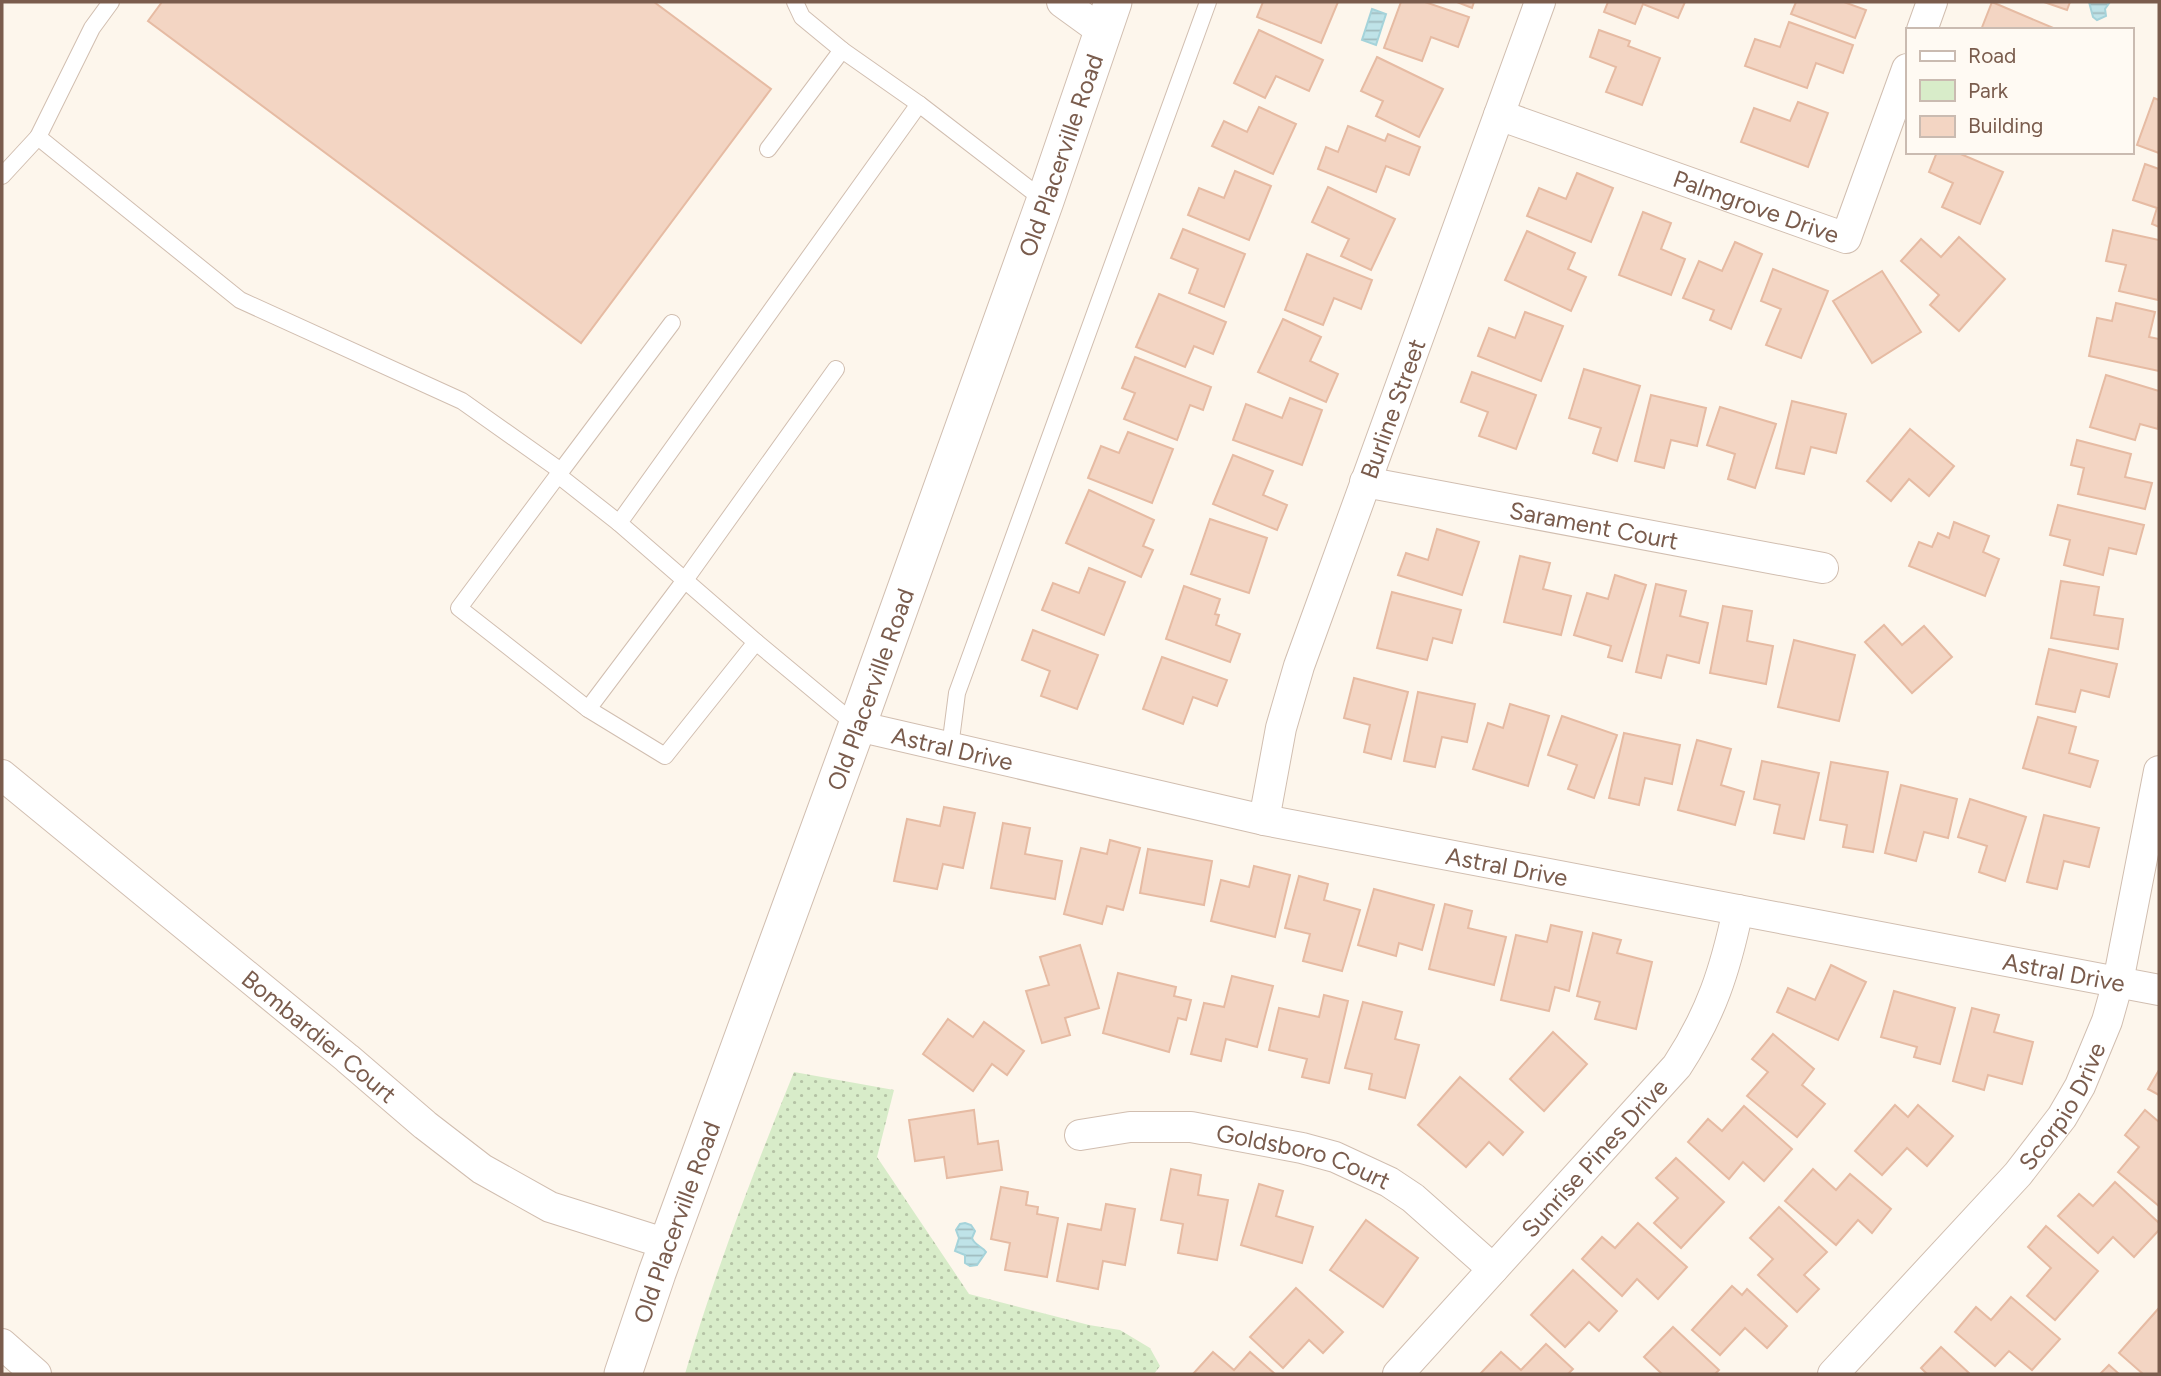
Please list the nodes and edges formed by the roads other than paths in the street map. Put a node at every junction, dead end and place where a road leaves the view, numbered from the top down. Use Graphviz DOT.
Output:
graph roads {
  1 [pos="111,2"];
  2 [pos="795,2"];
  3 [pos="1062,2"];
  4 [pos="1208,2"];
  5 [pos="1540,2"];
  6 [pos="1932,2"];
  7 [pos="1108,16"];
  8 [pos="1923,28"];
  9 [pos="842,50"];
  10 [pos="1906,72"];
  11 [pos="919,104"];
  12 [pos="1499,115"];
  13 [pos="38,137"];
  14 [pos="768,149"];
  15 [pos="2,176"];
  16 [pos="1045,201"];
  17 [pos="672,323"];
  18 [pos="836,369"];
  19 [pos="560,473"];
  20 [pos="1365,482"];
  21 [pos="619,523"];
  22 [pos="1823,568"];
  23 [pos="685,580"];
  24 [pos="756,642"];
  25 [pos="588,709"];
  26 [pos="857,726"];
  27 [pos="950,747"];
  28 [pos="2159,771"];
  29 [pos="2,775"];
  30 [pos="1264,820"];
  31 [pos="1738,911"];
  32 [pos="2118,982"];
  33 [pos="2159,990"];
  34 [pos="1080,1135"];
  35 [pos="667,1244"];
  36 [pos="1493,1269"];
  37 [pos="2,1343"];
  38 [pos="36,1374"];
  39 [pos="623,1374"];
  40 [pos="1398,1374"];
  41 [pos="1833,1374"];
  1 -- 13 [label="lane"];
  2 -- 9 [label="lane"];
  3 -- 7 [label="street"];
  4 -- 27 [label="lane"];
  5 -- 12 [label="street, Burline Street"];
  6 -- 8 [label="street"];
  7 -- 16 [label="street, Old Placerville Road"];
  9 -- 11 [label="lane"];
  9 -- 14 [label="lane"];
  10 -- 12 [label="street, Palmgrove Drive"];
  11 -- 16 [label="lane"];
  11 -- 21 [label="lane"];
  12 -- 20 [label="street, Burline Street"];
  13 -- 15 [label="lane"];
  13 -- 19 [label="lane"];
  16 -- 26 [label="street, Old Placerville Road"];
  17 -- 19 [label="lane"];
  18 -- 23 [label="lane"];
  19 -- 21 [label="lane"];
  19 -- 25 [label="lane"];
  20 -- 22 [label="street, Sarament Court"];
  20 -- 30 [label="street, Burline Street"];
  21 -- 23 [label="lane"];
  23 -- 24 [label="lane"];
  23 -- 25 [label="lane"];
  24 -- 25 [label="lane"];
  24 -- 26 [label="lane"];
  26 -- 27 [label="street, Astral Drive"];
  26 -- 35 [label="street, Old Placerville Road"];
  27 -- 30 [label="street, Astral Drive"];
  28 -- 32 [label="street, Scorpio Drive"];
  29 -- 35 [label="street, Bombardier Court"];
  30 -- 31 [label="street, Astral Drive"];
  31 -- 32 [label="street, Astral Drive"];
  31 -- 36 [label="street, Sunrise Pines Drive"];
  32 -- 33 [label="street, Astral Drive"];
  32 -- 41 [label="street, Scorpio Drive"];
  34 -- 36 [label="street, Goldsboro Court"];
  35 -- 39 [label="street, Old Placerville Road"];
  36 -- 40 [label="street, Sunrise Pines Drive"];
  37 -- 38 [label="street"];
}
